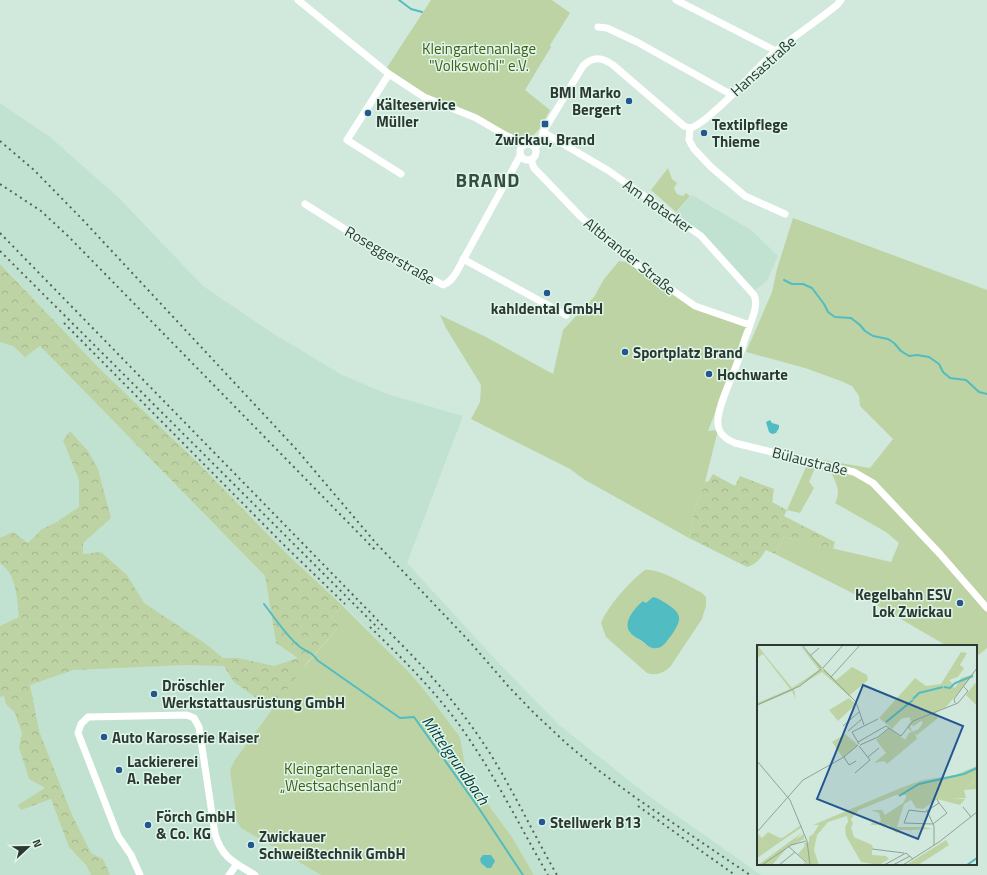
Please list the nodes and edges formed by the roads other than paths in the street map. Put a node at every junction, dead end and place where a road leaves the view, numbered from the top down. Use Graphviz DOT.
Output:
graph roads {
  1 [pos="298,0"];
  2 [pos="676,0"];
  3 [pos="839,3"];
  4 [pos="598,27"];
  5 [pos="776,51"];
  6 [pos="389,74"];
  7 [pos="732,95"];
  8 [pos="690,128"];
  9 [pos="543,132"];
  10 [pos="505,135"];
  11 [pos="530,145"];
  12 [pos="524,157"];
  13 [pos="401,174"];
  14 [pos="305,204"];
  15 [pos="785,214"];
  16 [pos="463,259"];
  17 [pos="756,299"];
  18 [pos="566,314"];
  19 [pos="750,325"];
  20 [pos="987,608"];
  21 [pos="237,864"];
  22 [pos="140,875"];
  23 [pos="230,875"];
  24 [pos="255,875"];
  1 -- 6 [label="street"];
  2 -- 5 [label="street"];
  3 -- 5 [label="street, Hansastraße"];
  4 -- 7 [label="street"];
  5 -- 7 [label="street, Hansastraße"];
  6 -- 10 [label="street"];
  6 -- 13 [label="street"];
  7 -- 8 [label="street, Hansastraße"];
  8 -- 9 [label="street"];
  8 -- 15 [label="street"];
  9 -- 11 [label="street"];
  9 -- 17 [label="street, Am Rotacker"];
  10 -- 11 [label="street"];
  10 -- 12 [label="street, Altbrander Straße"];
  11 -- 12 [label="street"];
  11 -- 12 [label="street"];
  12 -- 16 [label="street, Roseggerstraße"];
  12 -- 19 [label="street, Altbrander Straße"];
  14 -- 16 [label="street, Roseggerstraße"];
  16 -- 18 [label="street"];
  17 -- 19 [label="street, Bülaustraße"];
  19 -- 20 [label="street, Bülaustraße"];
  21 -- 22 [label="street"];
  21 -- 23 [label="street"];
  21 -- 24 [label="street"];
}
